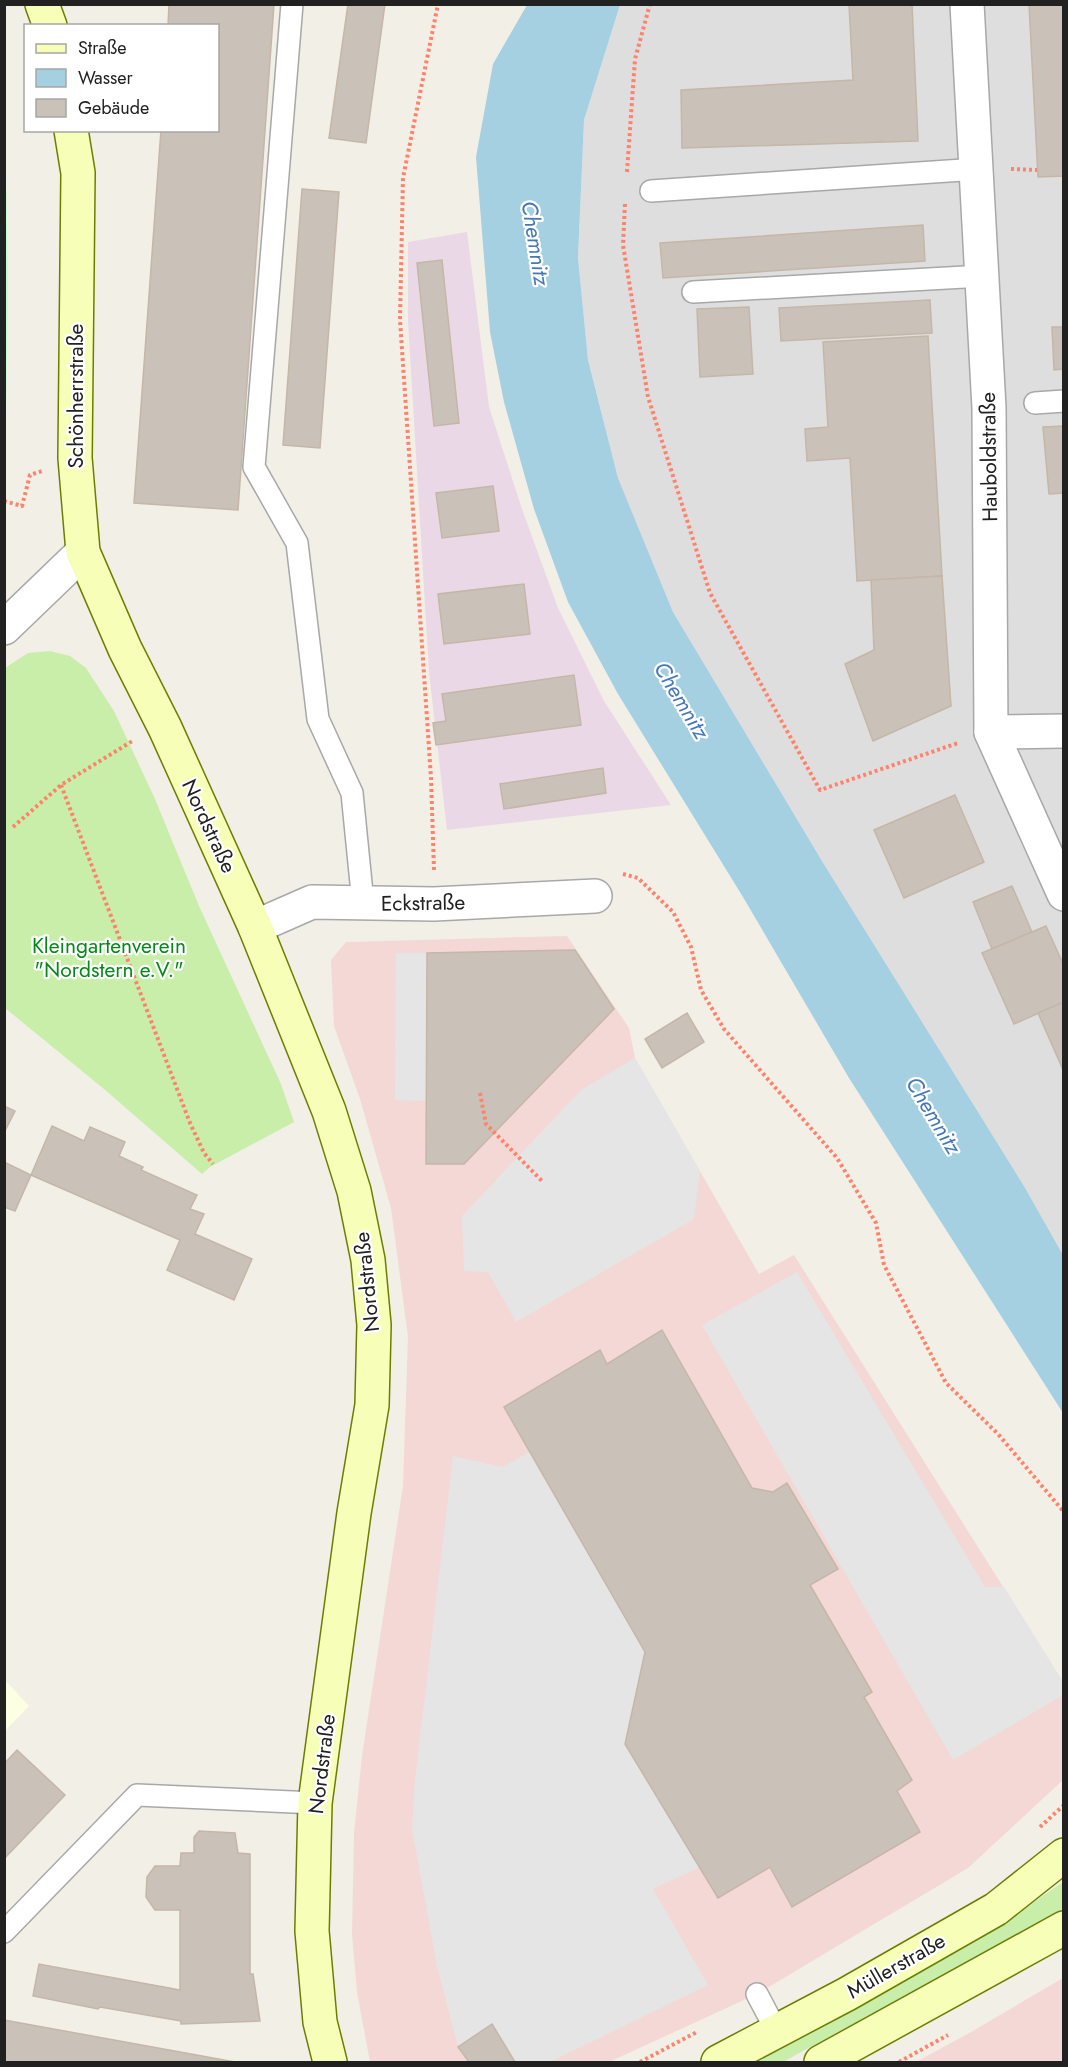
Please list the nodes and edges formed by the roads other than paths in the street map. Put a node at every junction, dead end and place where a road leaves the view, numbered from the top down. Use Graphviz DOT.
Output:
graph roads {
  1 [pos="42,4"];
  2 [pos="292,4"];
  3 [pos="968,4"];
  4 [pos="49,24"];
  5 [pos="71,132"];
  6 [pos="978,169"];
  7 [pos="651,191"];
  8 [pos="983,276"];
  9 [pos="693,292"];
  10 [pos="1064,401"];
  11 [pos="1035,403"];
  12 [pos="83,552"];
  13 [pos="4,628"];
  14 [pos="1064,730"];
  15 [pos="991,732"];
  16 [pos="1064,894"];
  17 [pos="595,896"];
  18 [pos="363,903"];
  19 [pos="255,927"];
  20 [pos="315,1803"];
  21 [pos="1064,1855"];
  22 [pos="1064,1928"];
  23 [pos="4,1932"];
  24 [pos="757,1994"];
  25 [pos="777,2032"];
  26 [pos="330,2062"];
  27 [pos="718,2062"];
  28 [pos="821,2062"];
  1 -- 4 [label="main road"];
  2 -- 18 [label="lane"];
  3 -- 6 [label="street, Hauboldstraße"];
  5 -- 12 [label="main road, Schönherrstraße"];
  6 -- 7 [label="lane"];
  6 -- 8 [label="street, Hauboldstraße"];
  8 -- 9 [label="lane"];
  8 -- 15 [label="street, Hauboldstraße"];
  10 -- 11 [label="lane"];
  12 -- 13 [label="street"];
  12 -- 19 [label="main road, Nordstraße"];
  14 -- 15 [label="street"];
  15 -- 16 [label="street, Hauboldstraße"];
  17 -- 18 [label="street, Eckstraße"];
  18 -- 19 [label="street, Eckstraße"];
  19 -- 20 [label="main road, Nordstraße"];
  20 -- 23 [label="lane"];
  20 -- 26 [label="main road, Nordstraße"];
  21 -- 25 [label="main road, Müllerstraße"];
  22 -- 28 [label="main road"];
  24 -- 25 [label="lane"];
  25 -- 27 [label="main road, Müllerstraße"];
}
